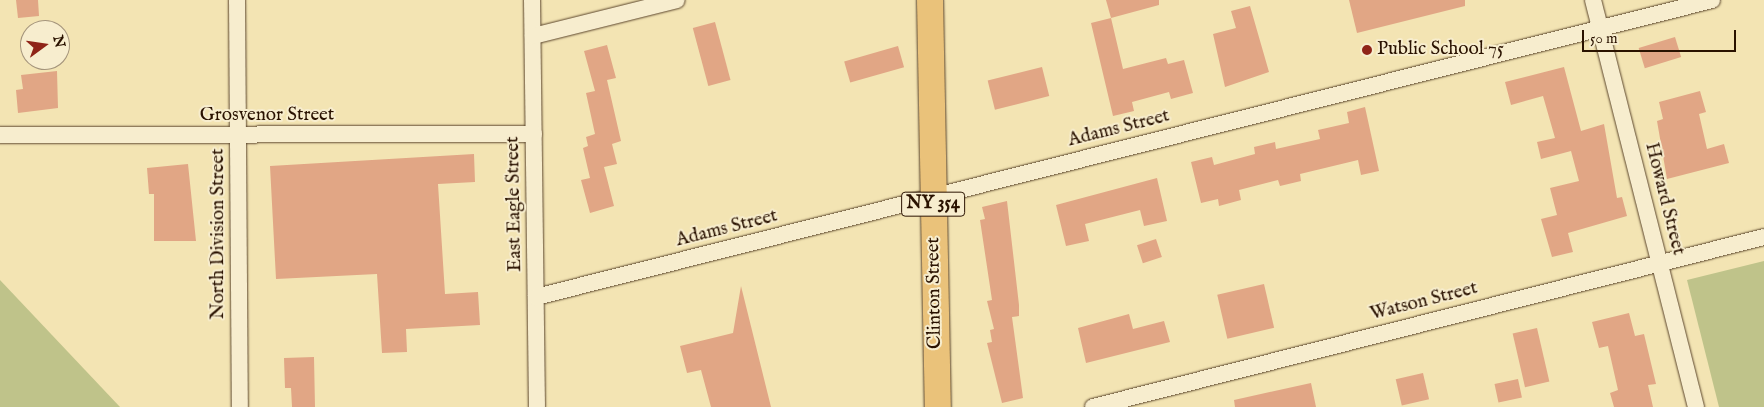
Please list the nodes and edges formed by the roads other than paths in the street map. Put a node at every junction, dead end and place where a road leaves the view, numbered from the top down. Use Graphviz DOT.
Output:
graph roads {
  1 [pos="237,0"];
  2 [pos="532,0"];
  3 [pos="677,0"];
  4 [pos="930,0"];
  5 [pos="1592,0"];
  6 [pos="1712,0"];
  7 [pos="1600,29"];
  8 [pos="533,36"];
  9 [pos="534,134"];
  10 [pos="0,135"];
  11 [pos="238,136"];
  12 [pos="933,197"];
  13 [pos="1764,237"];
  14 [pos="1659,263"];
  15 [pos="536,297"];
  16 [pos="240,407"];
  17 [pos="537,407"];
  18 [pos="938,407"];
  19 [pos="1093,407"];
  20 [pos="1696,407"];
  1 -- 11 [label="street, North Division Street"];
  2 -- 8 [label="street, East Eagle Street"];
  3 -- 8 [label="street"];
  4 -- 12 [label="main road, Clinton Street / NY 354"];
  5 -- 7 [label="street, Howard Street"];
  6 -- 7 [label="street, Adams Street"];
  7 -- 12 [label="street, Adams Street"];
  7 -- 14 [label="street, Howard Street"];
  8 -- 9 [label="street, East Eagle Street"];
  9 -- 11 [label="street, Grosvenor Street"];
  9 -- 15 [label="street, East Eagle Street"];
  10 -- 11 [label="street, Grosvenor Street"];
  11 -- 16 [label="street, North Division Street"];
  12 -- 15 [label="street, Adams Street"];
  12 -- 18 [label="main road, Clinton Street / NY 354"];
  13 -- 14 [label="street, Watson Street"];
  14 -- 19 [label="street, Watson Street"];
  14 -- 20 [label="street, Howard Street"];
  15 -- 17 [label="street, East Eagle Street"];
}
